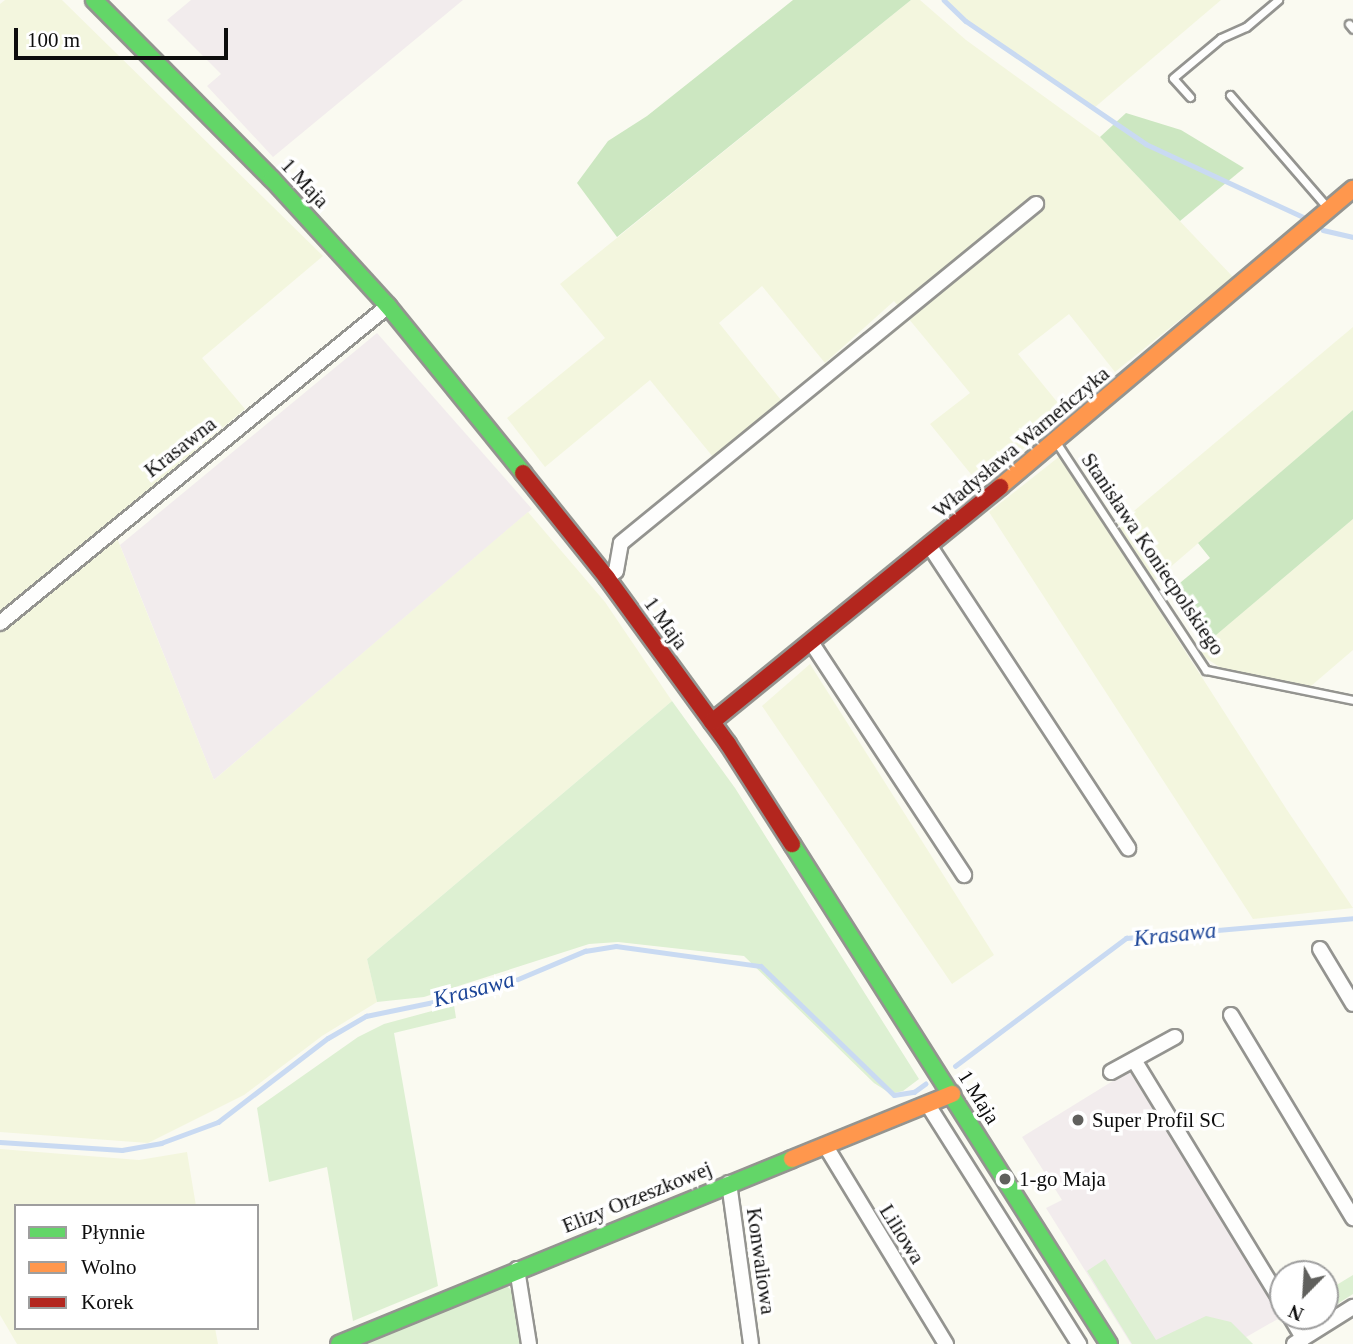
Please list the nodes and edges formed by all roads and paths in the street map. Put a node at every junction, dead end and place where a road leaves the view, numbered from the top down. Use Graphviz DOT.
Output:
graph roads {
  1 [pos="94,0"];
  2 [pos="1278,0"];
  3 [pos="1230,95"];
  4 [pos="1190,97"];
  5 [pos="1353,189"];
  6 [pos="1036,204"];
  7 [pos="1329,210"];
  8 [pos="388,306"];
  9 [pos="1056,441"];
  10 [pos="929,545"];
  11 [pos="607,578"];
  12 [pos="0,623"];
  13 [pos="811,642"];
  14 [pos="1353,700"];
  15 [pos="712,722"];
  16 [pos="1128,848"];
  17 [pos="964,875"];
  18 [pos="1320,949"];
  19 [pos="1353,1004"];
  20 [pos="1231,1015"];
  21 [pos="1175,1037"];
  22 [pos="1134,1060"];
  23 [pos="1111,1072"];
  24 [pos="952,1094"];
  25 [pos="928,1105"];
  26 [pos="825,1145"];
  27 [pos="729,1183"];
  28 [pos="1353,1218"];
  29 [pos="517,1269"];
  30 [pos="1269,1281"];
  31 [pos="1353,1307"];
  32 [pos="1298,1341"];
  33 [pos="340,1344"];
  34 [pos="528,1344"];
  35 [pos="751,1344"];
  36 [pos="946,1344"];
  37 [pos="1079,1344"];
  38 [pos="1109,1344"];
  1 -- 8 [label="main road, 1 Maja"];
  2 -- 4 [label="lane"];
  3 -- 7 [label="lane"];
  5 -- 7 [label="main road, Władysława Warneńczyka"];
  6 -- 11 [label="street"];
  7 -- 9 [label="main road, Władysława Warneńczyka"];
  8 -- 11 [label="main road, 1 Maja"];
  8 -- 12 [label="street, Krasawna"];
  9 -- 10 [label="main road, Władysława Warneńczyka"];
  9 -- 14 [label="lane, Stanisława Koniecpolskiego"];
  10 -- 13 [label="main road, Władysława Warneńczyka"];
  10 -- 16 [label="street"];
  11 -- 15 [label="main road, 1 Maja"];
  13 -- 15 [label="main road, Władysława Warneńczyka"];
  13 -- 17 [label="street"];
  15 -- 24 [label="main road, 1 Maja"];
  18 -- 19 [label="street"];
  20 -- 28 [label="street"];
  21 -- 22 [label="street"];
  22 -- 23 [label="street"];
  22 -- 30 [label="street"];
  24 -- 25 [label="main road, Elizy Orzeszkowej"];
  24 -- 38 [label="main road, 1 Maja"];
  25 -- 26 [label="main road, Elizy Orzeszkowej"];
  25 -- 37 [label="street"];
  26 -- 27 [label="main road, Elizy Orzeszkowej"];
  26 -- 36 [label="street, Liliowa"];
  27 -- 29 [label="main road, Elizy Orzeszkowej"];
  27 -- 35 [label="street, Konwaliowa"];
  29 -- 33 [label="main road, Elizy Orzeszkowej"];
  29 -- 34 [label="street"];
  31 -- 32 [label="street"];
}
